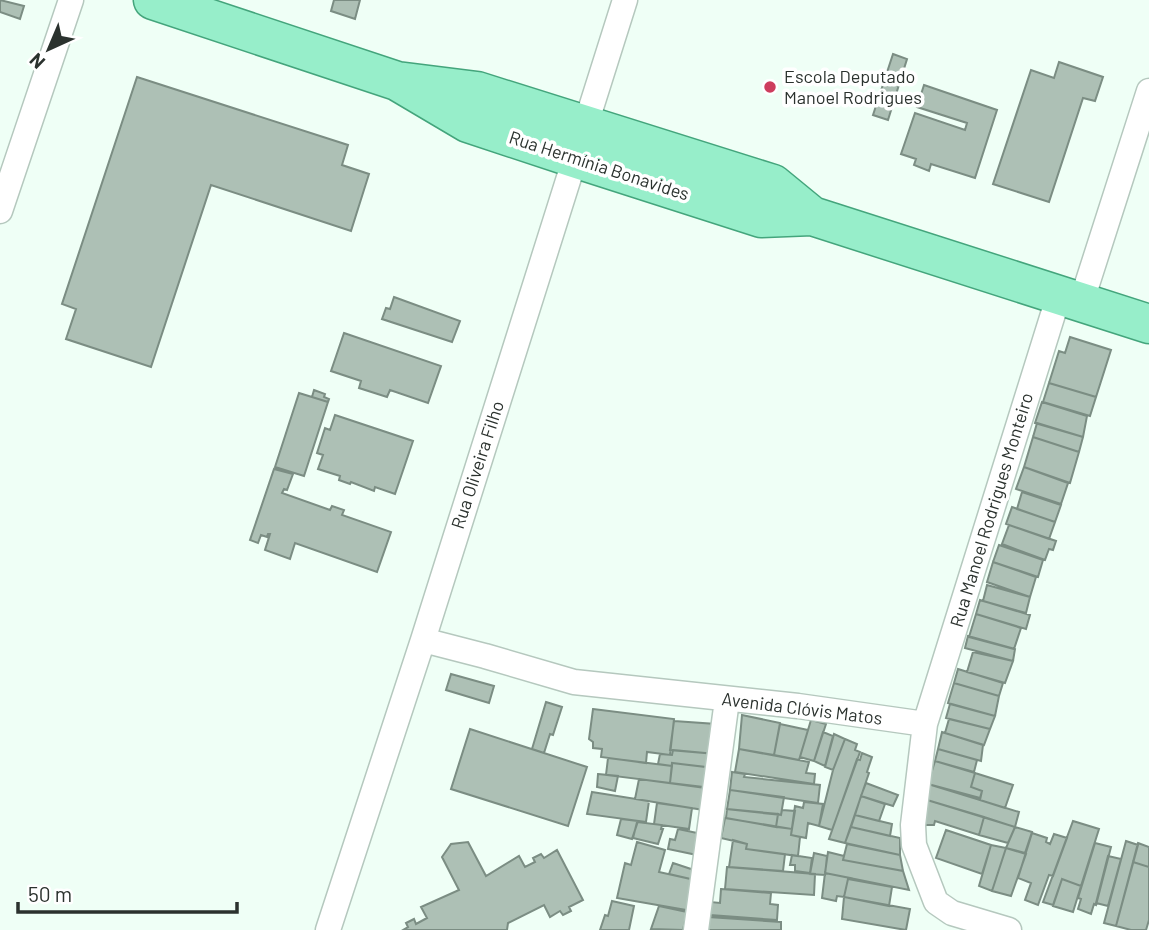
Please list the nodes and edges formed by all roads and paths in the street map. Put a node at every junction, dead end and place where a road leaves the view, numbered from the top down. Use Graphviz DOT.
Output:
graph roads {
  1 [pos="71,0"];
  2 [pos="153,0"];
  3 [pos="625,0"];
  4 [pos="1149,91"];
  5 [pos="579,141"];
  6 [pos="0,211"];
  7 [pos="1070,299"];
  8 [pos="1149,324"];
  9 [pos="422,640"];
  10 [pos="727,700"];
  11 [pos="925,724"];
  12 [pos="949,921"];
  13 [pos="328,930"];
  14 [pos="696,930"];
  15 [pos="1009,930"];
  1 -- 6 [label="street"];
  2 -- 5 [label="main road, Rua Hermínia Bonavides"];
  3 -- 5 [label="street, Rua Oliveira Filho"];
  4 -- 7 [label="street, Rua Manoel Rodrigues Monteiro"];
  5 -- 7 [label="main road, Rua Hermínia Bonavides"];
  5 -- 9 [label="street, Rua Oliveira Filho"];
  7 -- 8 [label="main road, Rua Hermínia Bonavides"];
  7 -- 11 [label="street, Rua Manoel Rodrigues Monteiro"];
  9 -- 10 [label="street, Avenida Clóvis Matos"];
  9 -- 13 [label="street, Rua Oliveira Filho"];
  10 -- 11 [label="street, Avenida Clóvis Matos"];
  10 -- 14 [label="street"];
  11 -- 12 [label="street"];
  12 -- 15 [label="street"];
}
